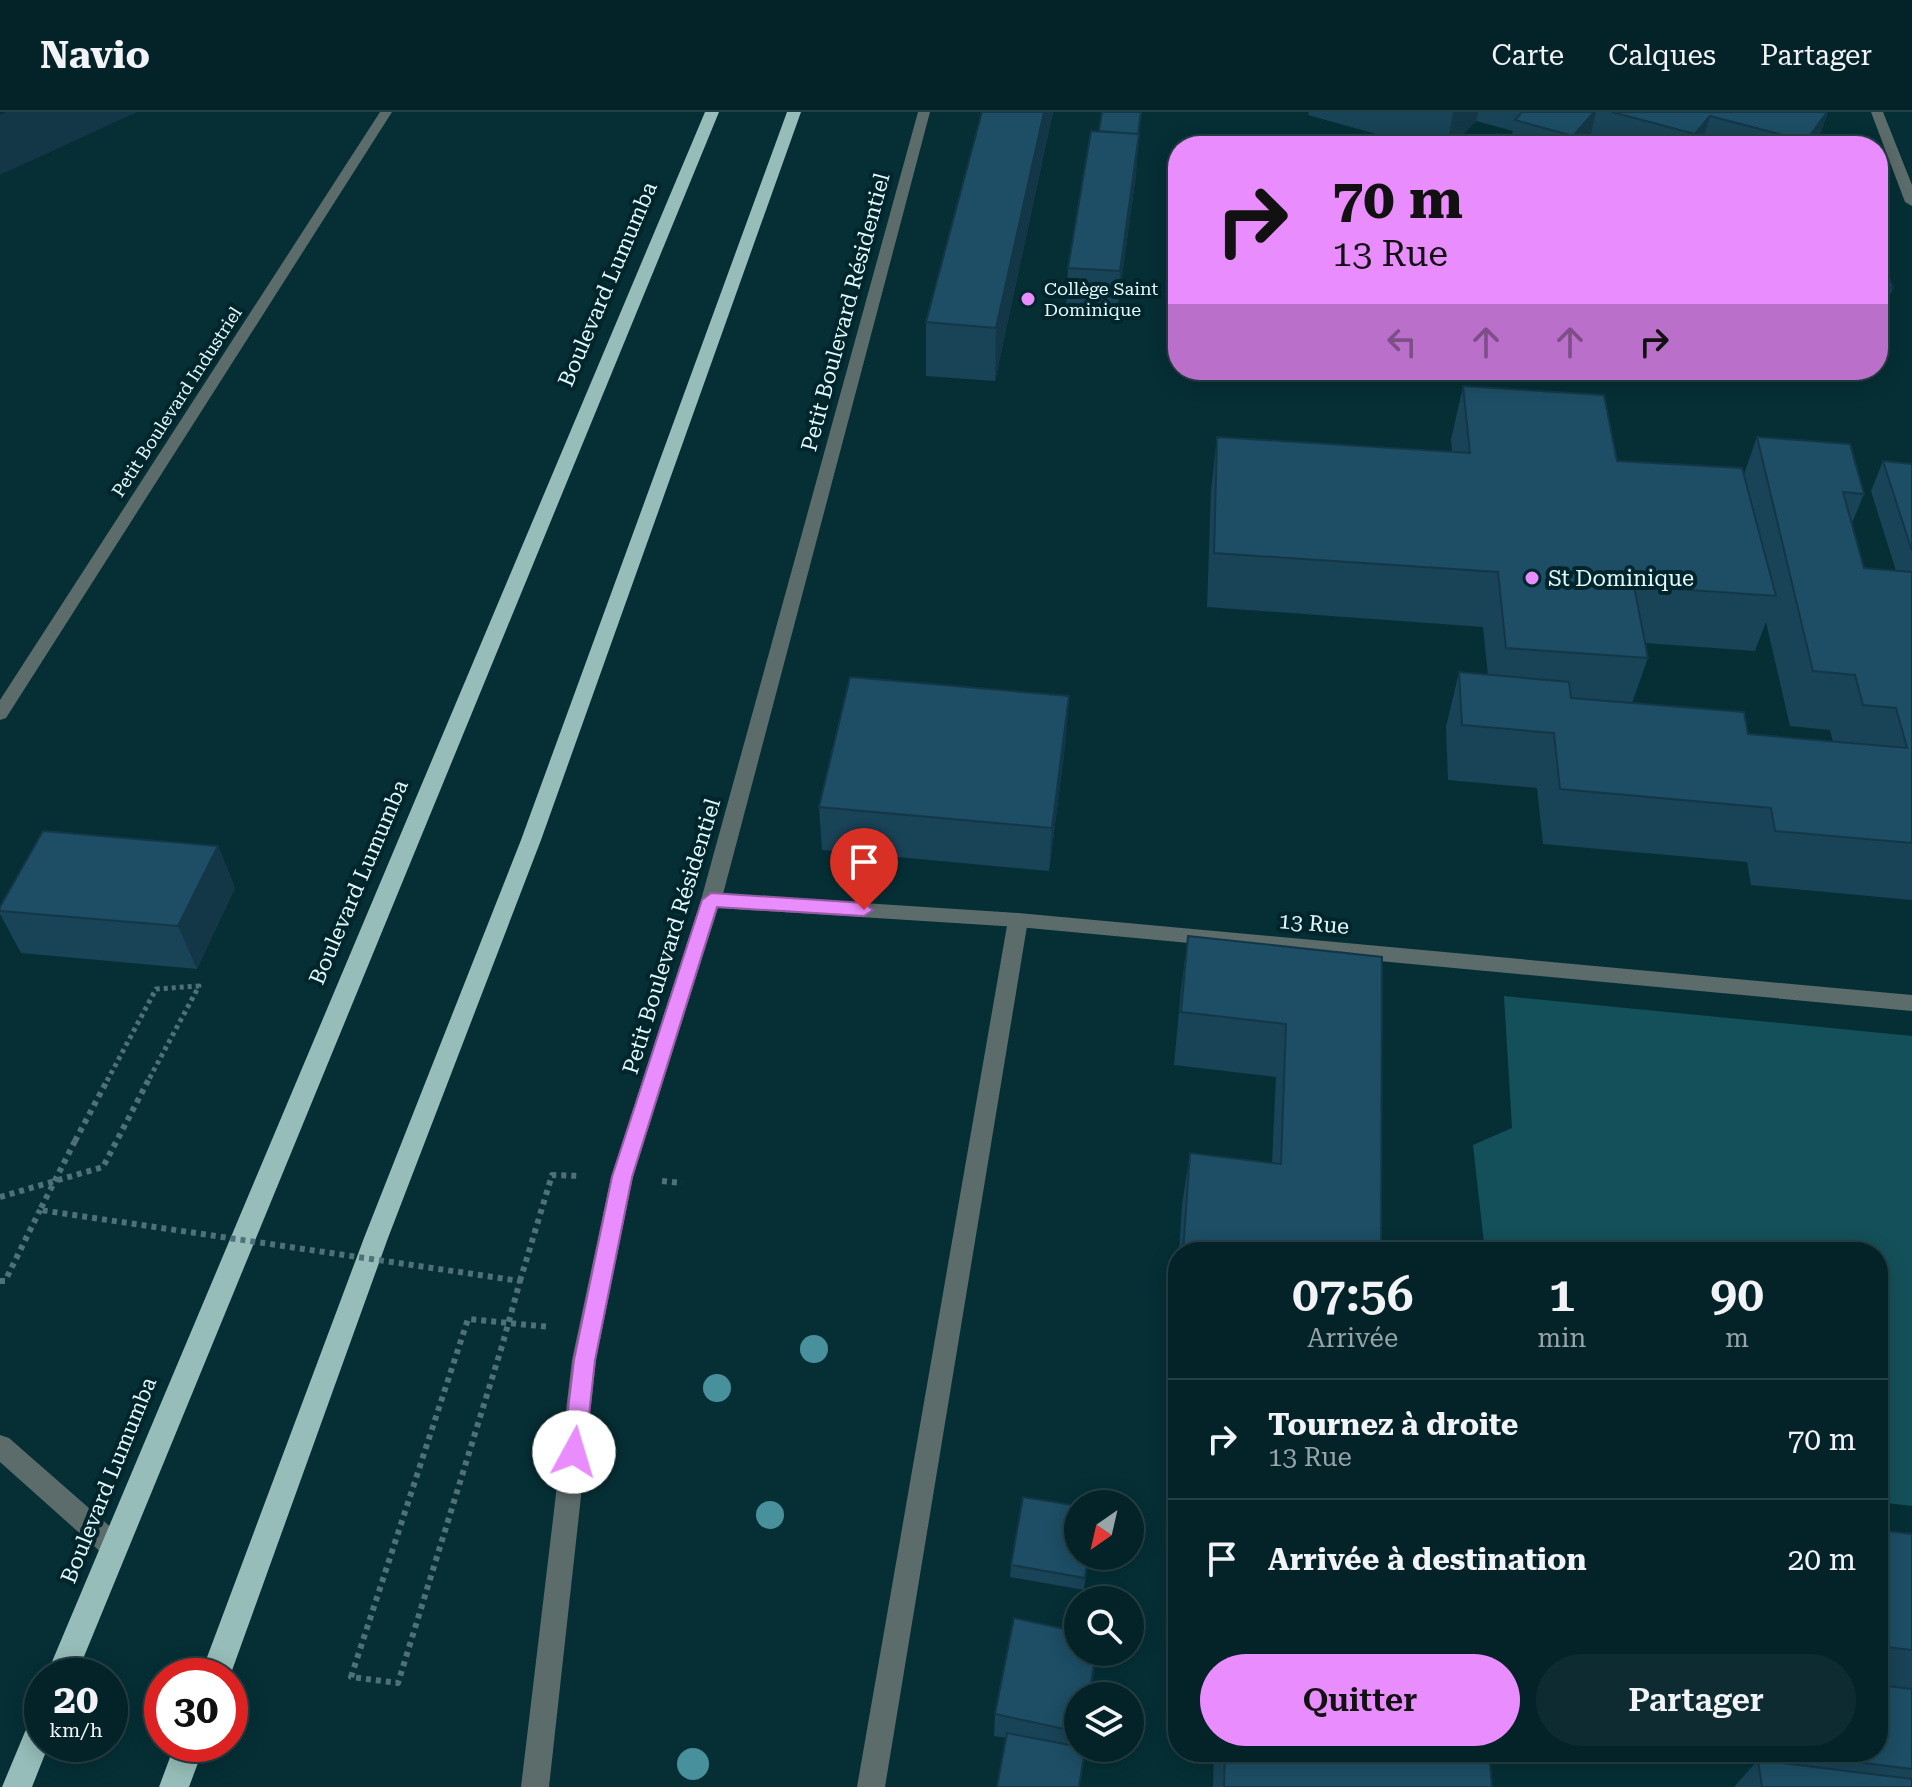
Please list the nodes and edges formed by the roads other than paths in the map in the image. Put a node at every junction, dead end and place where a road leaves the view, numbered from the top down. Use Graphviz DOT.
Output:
graph roads {
  1 [pos="386,112"];
  2 [pos="712,112"];
  3 [pos="794,112"];
  4 [pos="924,112"];
  5 [pos="1877,112"];
  6 [pos="1886,136"];
  7 [pos="1888,140"];
  8 [pos="1912,202"];
  9 [pos="0,714"];
  10 [pos="711,900"];
  11 [pos="1018,920"];
  12 [pos="1912,1003"];
  13 [pos="0,1446"];
  14 [pos="113,1546"];
  15 [pos="68,1658"];
  16 [pos="222,1658"];
  17 [pos="27,1762"];
  18 [pos="183,1762"];
  19 [pos="17,1787"];
  20 [pos="174,1787"];
  21 [pos="535,1787"];
  22 [pos="871,1787"];
  1 -- 9 [label="street, Petit Boulevard Industriel"];
  2 -- 14 [label="highway, Boulevard Lumumba"];
  3 -- 16 [label="highway"];
  4 -- 10 [label="street, Petit Boulevard Résidentiel"];
  5 -- 6 [label="street"];
  7 -- 8 [label="street"];
  10 -- 11 [label="street, 13 Rue"];
  10 -- 21 [label="street, Petit Boulevard Résidentiel"];
  11 -- 12 [label="street, 13 Rue"];
  11 -- 22 [label="street"];
  13 -- 14 [label="street"];
  14 -- 15 [label="highway, Boulevard Lumumba"];
  17 -- 19 [label="highway"];
  18 -- 20 [label="highway"];
}
